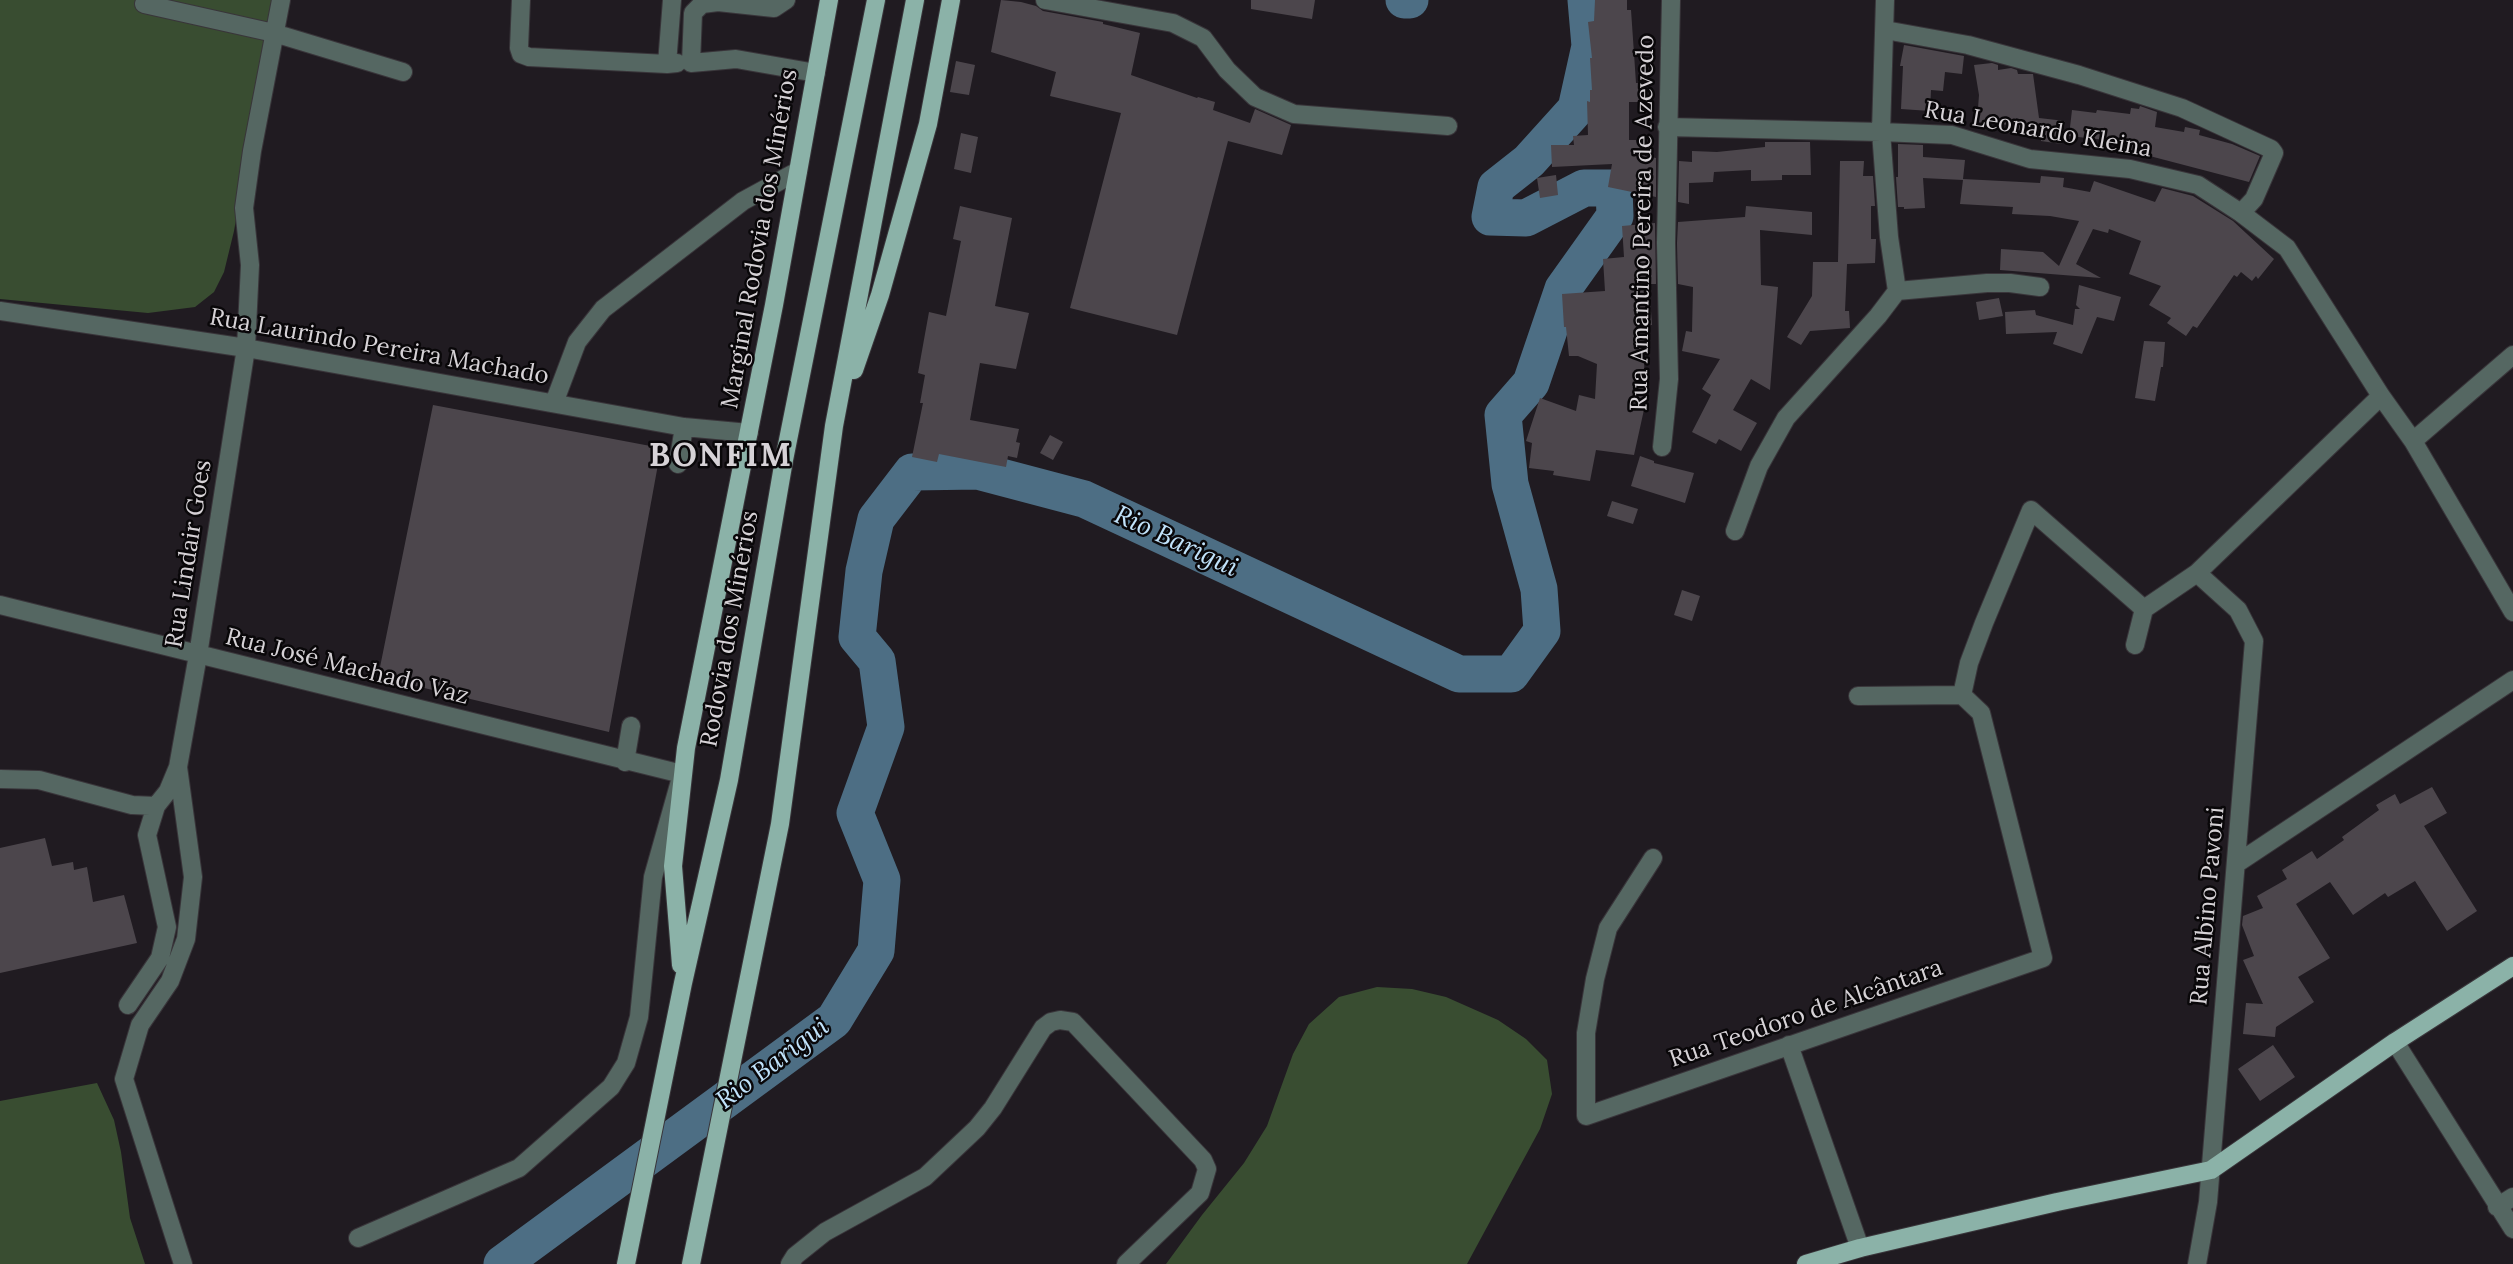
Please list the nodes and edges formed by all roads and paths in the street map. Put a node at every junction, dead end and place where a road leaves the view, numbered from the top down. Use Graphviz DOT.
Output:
graph roads {
  1 [pos="281,0"];
  2 [pos="521,0"];
  3 [pos="672,0"];
  4 [pos="786,0"];
  5 [pos="829,0"];
  6 [pos="876,0"];
  7 [pos="915,0"];
  8 [pos="951,0"];
  9 [pos="1045,0"];
  10 [pos="1671,0"];
  11 [pos="1885,0"];
  12 [pos="144,4"];
  13 [pos="1885,30"];
  14 [pos="274,33"];
  15 [pos="691,63"];
  16 [pos="667,64"];
  17 [pos="403,72"];
  18 [pos="816,73"];
  19 [pos="1448,126"];
  20 [pos="1667,127"];
  21 [pos="1881,132"];
  22 [pos="798,172"];
  23 [pos="2241,213"];
  24 [pos="2040,287"];
  25 [pos="1897,291"];
  26 [pos="0,311"];
  27 [pos="246,348"];
  28 [pos="2513,355"];
  29 [pos="2381,396"];
  30 [pos="554,402"];
  31 [pos="834,426"];
  32 [pos="684,427"];
  33 [pos="749,433"];
  34 [pos="2413,441"];
  35 [pos="1662,447"];
  36 [pos="678,464"];
  37 [pos="1735,531"];
  38 [pos="2197,573"];
  39 [pos="0,605"];
  40 [pos="2144,609"];
  41 [pos="2513,612"];
  42 [pos="2135,645"];
  43 [pos="198,655"];
  44 [pos="2513,680"];
  45 [pos="1962,695"];
  46 [pos="1858,696"];
  47 [pos="631,726"];
  48 [pos="625,762"];
  49 [pos="178,767"];
  50 [pos="682,774"];
  51 [pos="0,779"];
  52 [pos="156,806"];
  53 [pos="1653,858"];
  54 [pos="2236,864"];
  55 [pos="2513,966"];
  56 [pos="683,984"];
  57 [pos="128,1006"];
  58 [pos="2395,1042"];
  59 [pos="1789,1045"];
  60 [pos="2210,1170"];
  61 [pos="2505,1202"];
  62 [pos="2513,1229"];
  63 [pos="358,1238"];
  64 [pos="1860,1248"];
  65 [pos="183,1264"];
  66 [pos="626,1264"];
  67 [pos="691,1264"];
  68 [pos="790,1264"];
  69 [pos="1126,1264"];
  70 [pos="1806,1264"];
  71 [pos="2197,1264"];
  1 -- 14 [label="street, Rua Lindair Goes"];
  2 -- 16 [label="street"];
  3 -- 16 [label="street"];
  4 -- 15 [label="street"];
  5 -- 18 [label="main road, Marginal Rodovia dos Minérios"];
  6 -- 56 [label="main road, Rodovia dos Minérios"];
  7 -- 31 [label="main road"];
  8 -- 31 [label="main road"];
  9 -- 19 [label="street"];
  10 -- 20 [label="street, Rua Amantino Pereira de Azevedo"];
  11 -- 13 [label="street"];
  12 -- 14 [label="street"];
  13 -- 21 [label="street"];
  13 -- 23 [label="street"];
  14 -- 17 [label="street"];
  14 -- 27 [label="street, Rua Lindair Goes"];
  15 -- 16 [label="street"];
  15 -- 18 [label="street"];
  18 -- 22 [label="main road, Marginal Rodovia dos Minérios"];
  20 -- 21 [label="street, Rua Leonardo Kleina"];
  20 -- 35 [label="street, Rua Amantino Pereira de Azevedo"];
  21 -- 23 [label="street, Rua Leonardo Kleina"];
  21 -- 25 [label="street"];
  22 -- 30 [label="street"];
  22 -- 33 [label="main road, Marginal Rodovia dos Minérios"];
  23 -- 29 [label="street, Rua Leonardo Kleina"];
  24 -- 25 [label="street"];
  25 -- 37 [label="street"];
  26 -- 27 [label="street, Rua Laurindo Pereira Machado"];
  27 -- 30 [label="street, Rua Laurindo Pereira Machado"];
  27 -- 43 [label="street, Rua Lindair Goes"];
  28 -- 34 [label="street"];
  29 -- 34 [label="street, Rua Leonardo Kleina"];
  29 -- 38 [label="street"];
  30 -- 32 [label="street, Rua Laurindo Pereira Machado"];
  31 -- 67 [label="main road"];
  32 -- 33 [label="street, Rua Laurindo Pereira Machado"];
  32 -- 36 [label="street"];
  33 -- 50 [label="main road, Marginal Rodovia dos Minérios"];
  34 -- 41 [label="street, Rua Leonardo Kleina"];
  38 -- 40 [label="street"];
  38 -- 54 [label="street, Rua Albino Pavoni"];
  39 -- 43 [label="street, Rua José Machado Vaz"];
  40 -- 42 [label="street"];
  40 -- 45 [label="street"];
  43 -- 48 [label="street, Rua José Machado Vaz"];
  43 -- 49 [label="street, Rua Lindair Goes"];
  44 -- 54 [label="street"];
  45 -- 46 [label="street"];
  45 -- 59 [label="street, Rua Teodoro de Alcântara"];
  47 -- 48 [label="street"];
  48 -- 50 [label="street, Rua José Machado Vaz"];
  49 -- 52 [label="street"];
  49 -- 65 [label="street"];
  50 -- 56 [label="main road, Marginal Rodovia dos Minérios"];
  50 -- 63 [label="street"];
  51 -- 52 [label="street"];
  52 -- 57 [label="street"];
  53 -- 59 [label="street, Rua Teodoro de Alcântara"];
  54 -- 60 [label="street, Rua Albino Pavoni"];
  55 -- 58 [label="main road"];
  56 -- 66 [label="main road, Rodovia dos Minérios"];
  58 -- 60 [label="main road"];
  58 -- 61 [label="street"];
  59 -- 64 [label="street"];
  60 -- 64 [label="main road"];
  60 -- 71 [label="street, Rua Albino Pavoni"];
  61 -- 62 [label="street"];
  64 -- 70 [label="main road"];
  68 -- 69 [label="street"];
}
